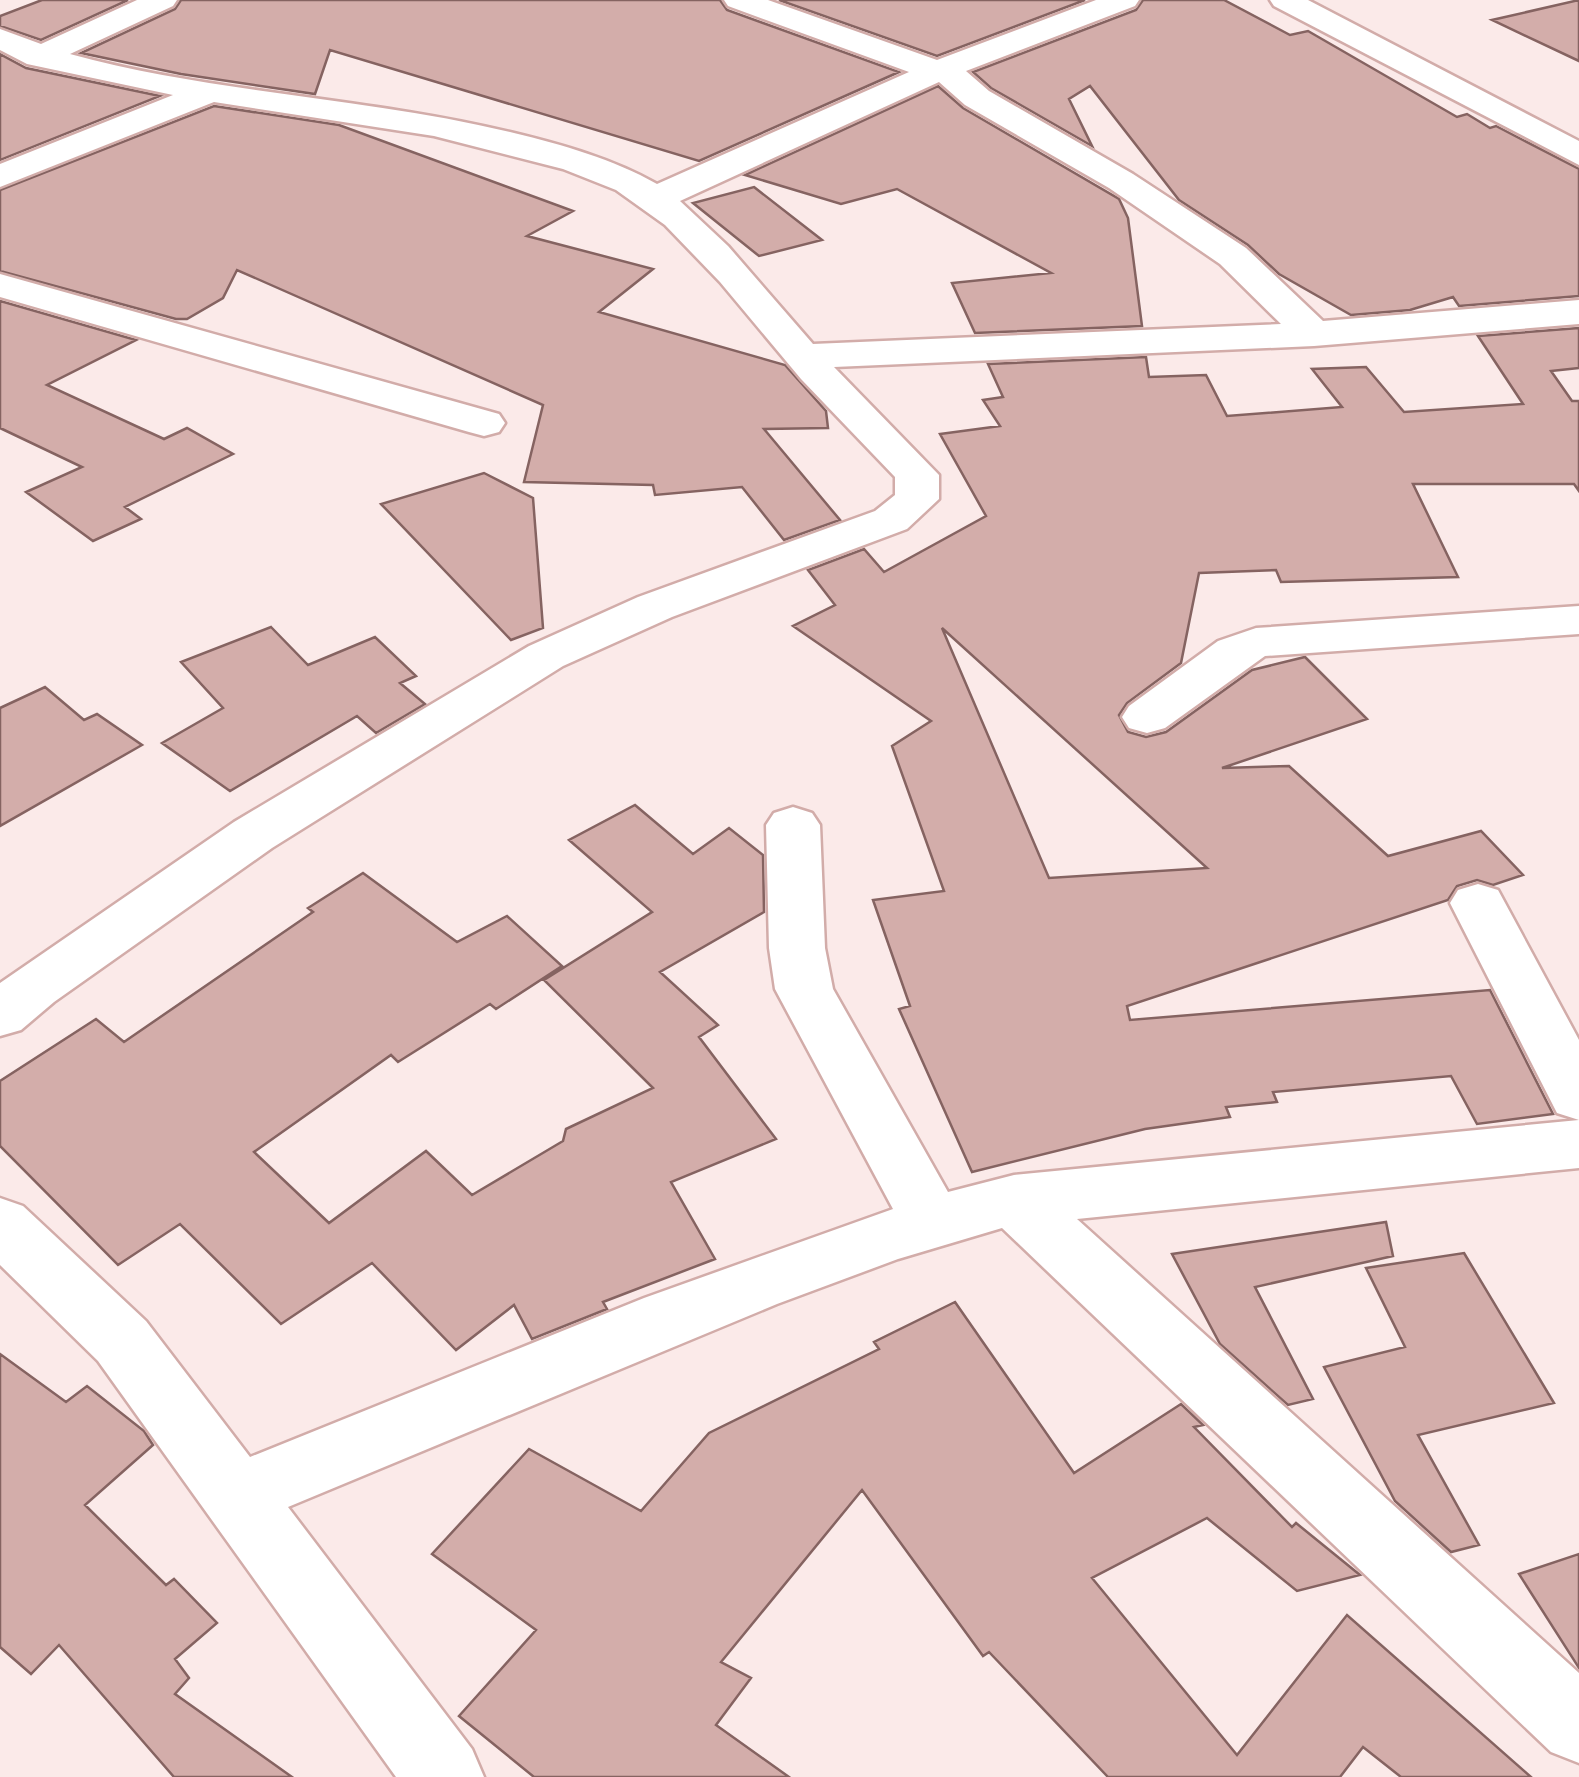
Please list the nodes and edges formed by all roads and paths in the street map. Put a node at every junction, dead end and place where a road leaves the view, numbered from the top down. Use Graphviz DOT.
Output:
graph roads {
  1 [pos="162,0"];
  2 [pos="739,0"];
  3 [pos="1124,0"];
  4 [pos="1286,0"];
  5 [pos="0,38"];
  6 [pos="38,57"];
  7 [pos="939,70"];
  8 [pos="211,92"];
  9 [pos="1579,156"];
  10 [pos="0,176"];
  11 [pos="656,198"];
  12 [pos="0,285"];
  13 [pos="1579,312"];
  14 [pos="1314,334"];
  15 [pos="802,356"];
  16 [pos="484,422"];
  17 [pos="1579,620"];
  18 [pos="1147,717"];
  19 [pos="793,825"];
  20 [pos="1478,903"];
  21 [pos="0,1016"];
  22 [pos="1579,1097"];
  23 [pos="1579,1144"];
  24 [pos="1014,1200"];
  25 [pos="931,1220"];
  26 [pos="0,1224"];
  27 [pos="238,1495"];
  28 [pos="1579,1725"];
  29 [pos="444,1777"];
  1 -- 6 [label="street"];
  2 -- 7 [label="street"];
  3 -- 7 [label="street"];
  4 -- 9 [label="street"];
  5 -- 6 [label="street"];
  6 -- 8 [label="street"];
  7 -- 11 [label="street"];
  7 -- 14 [label="street"];
  8 -- 10 [label="street"];
  8 -- 11 [label="street"];
  11 -- 15 [label="street"];
  12 -- 16 [label="street"];
  13 -- 14 [label="street"];
  14 -- 15 [label="street"];
  15 -- 21 [label="street"];
  17 -- 18 [label="street"];
  19 -- 25 [label="street"];
  20 -- 22 [label="street"];
  23 -- 24 [label="street"];
  24 -- 25 [label="street"];
  24 -- 28 [label="street"];
  25 -- 27 [label="street"];
  26 -- 27 [label="street"];
  27 -- 29 [label="street"];
}
